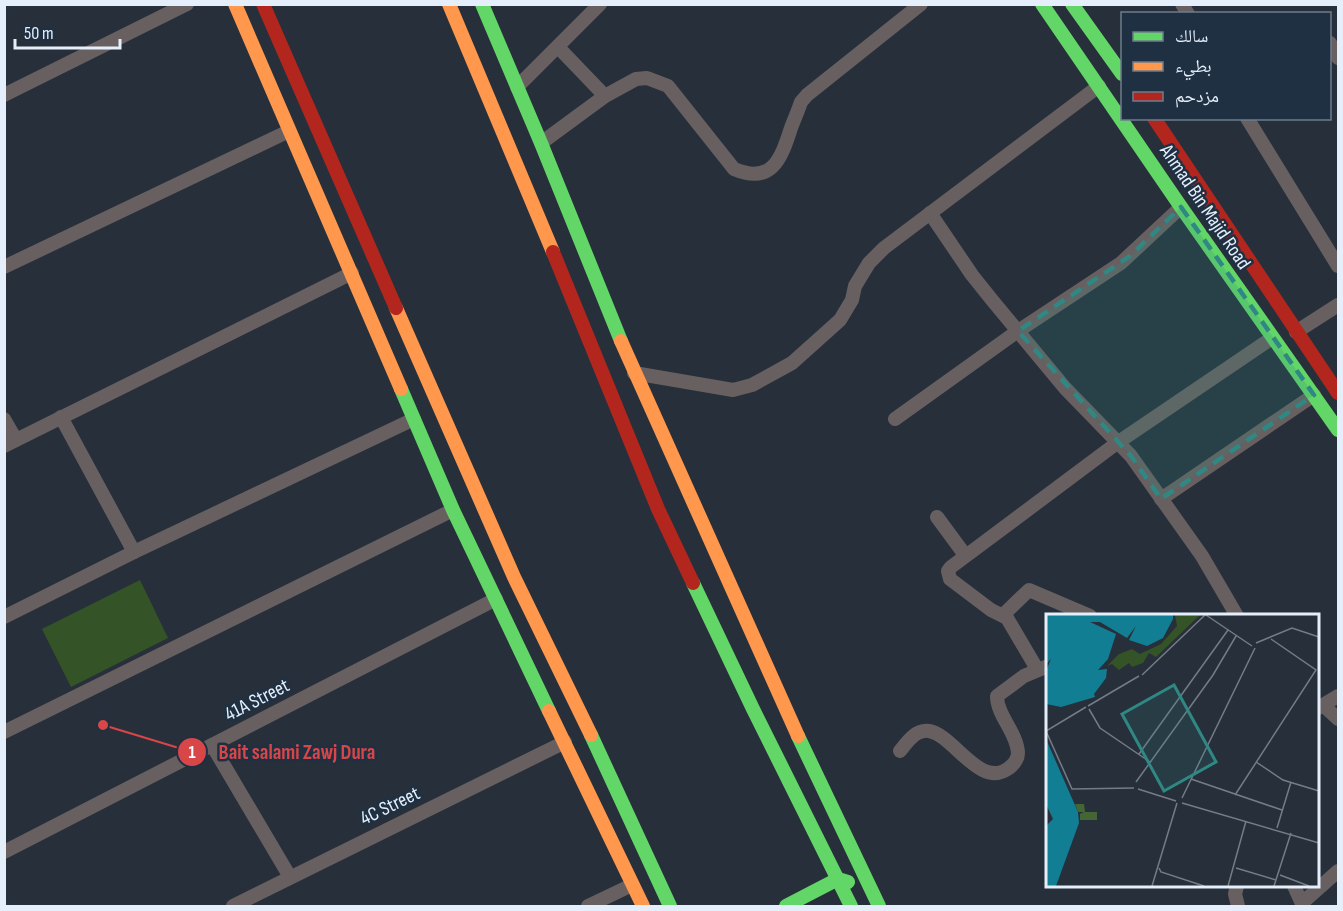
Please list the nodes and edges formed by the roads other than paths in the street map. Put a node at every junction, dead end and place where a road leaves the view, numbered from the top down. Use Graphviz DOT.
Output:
graph roads {
  1 [pos="187,4"];
  2 [pos="235,4"];
  3 [pos="263,4"];
  4 [pos="449,4"];
  5 [pos="482,4"];
  6 [pos="600,4"];
  7 [pos="921,4"];
  8 [pos="1042,4"];
  9 [pos="1072,4"];
  10 [pos="558,47"];
  11 [pos="1121,74"];
  12 [pos="1098,86"];
  13 [pos="518,87"];
  14 [pos="4,95"];
  15 [pos="605,96"];
  16 [pos="1121,120"];
  17 [pos="1121,120"];
  18 [pos="1159,120"];
  19 [pos="1248,120"];
  20 [pos="289,131"];
  21 [pos="542,143"];
  22 [pos="1181,207"];
  23 [pos="930,213"];
  24 [pos="7,261"];
  25 [pos="1338,266"];
  26 [pos="352,273"];
  27 [pos="1338,305"];
  28 [pos="1018,331"];
  29 [pos="1296,332"];
  30 [pos="1272,338"];
  31 [pos="634,373"];
  32 [pos="1338,393"];
  33 [pos="1314,395"];
  34 [pos="61,417"];
  35 [pos="4,419"];
  36 [pos="414,419"];
  37 [pos="895,419"];
  38 [pos="1338,430"];
  39 [pos="10,443"];
  40 [pos="1117,443"];
  41 [pos="1161,500"];
  42 [pos="453,510"];
  43 [pos="937,517"];
  44 [pos="134,552"];
  45 [pos="965,555"];
  46 [pos="496,599"];
  47 [pos="1088,614"];
  48 [pos="1236,614"];
  49 [pos="1003,615"];
  50 [pos="4,617"];
  51 [pos="1042,668"];
  52 [pos="1338,696"];
  53 [pos="1320,707"];
  54 [pos="1338,719"];
  55 [pos="4,732"];
  56 [pos="565,742"];
  57 [pos="212,745"];
  58 [pos="900,751"];
  59 [pos="609,834"];
  60 [pos="4,852"];
  61 [pos="1338,871"];
  62 [pos="290,877"];
  63 [pos="838,879"];
  64 [pos="632,885"];
  65 [pos="1237,887"];
  66 [pos="1295,887"];
  67 [pos="663,890"];
  68 [pos="1302,905"];
  69 [pos="233,906"];
  70 [pos="588,906"];
  71 [pos="643,906"];
  72 [pos="670,906"];
  73 [pos="786,906"];
  74 [pos="851,906"];
  75 [pos="870,906"];
  76 [pos="879,906"];
  77 [pos="1238,906"];
  1 -- 14 [label="street"];
  2 -- 20 [label="street"];
  3 -- 67 [label="street"];
  4 -- 63 [label="street"];
  5 -- 13 [label="street"];
  6 -- 10 [label="street"];
  7 -- 15 [label="street"];
  8 -- 12 [label="street, Ahmad Bin Majid Road"];
  9 -- 11 [label="street"];
  10 -- 13 [label="street"];
  10 -- 15 [label="street"];
  12 -- 16 [label="street, Ahmad Bin Majid Road"];
  12 -- 23 [label="street"];
  13 -- 21 [label="street"];
  15 -- 21 [label="street"];
  17 -- 22 [label="street, Ahmad Bin Majid Road"];
  18 -- 29 [label="street, Ahmad Bin Majid Road"];
  19 -- 25 [label="street"];
  20 -- 24 [label="street"];
  20 -- 26 [label="street"];
  21 -- 31 [label="street"];
  22 -- 28 [label="street"];
  22 -- 30 [label="street, Ahmad Bin Majid Road"];
  23 -- 28 [label="street"];
  23 -- 31 [label="street"];
  26 -- 34 [label="street"];
  26 -- 36 [label="street"];
  27 -- 29 [label="street"];
  28 -- 37 [label="street"];
  28 -- 40 [label="street"];
  29 -- 32 [label="street, Ahmad Bin Majid Road"];
  30 -- 33 [label="street, Ahmad Bin Majid Road"];
  30 -- 40 [label="street"];
  31 -- 76 [label="street"];
  33 -- 38 [label="street, Ahmad Bin Majid Road"];
  33 -- 41 [label="street"];
  34 -- 39 [label="street"];
  34 -- 44 [label="street"];
  35 -- 39 [label="street"];
  36 -- 42 [label="street"];
  36 -- 44 [label="street"];
  40 -- 41 [label="street"];
  40 -- 45 [label="street"];
  41 -- 48 [label="street"];
  42 -- 46 [label="street"];
  42 -- 55 [label="street"];
  43 -- 45 [label="street"];
  44 -- 50 [label="street"];
  45 -- 49 [label="street"];
  46 -- 56 [label="street"];
  46 -- 57 [label="street, 41A Street"];
  47 -- 49 [label="street"];
  49 -- 51 [label="street"];
  51 -- 58 [label="street"];
  52 -- 53 [label="street"];
  53 -- 54 [label="street"];
  56 -- 59 [label="street"];
  56 -- 62 [label="street, 4C Street"];
  57 -- 60 [label="street, 41A Street"];
  57 -- 62 [label="street"];
  59 -- 64 [label="street"];
  59 -- 67 [label="street"];
  61 -- 68 [label="street"];
  62 -- 69 [label="street, 4C Street"];
  63 -- 73 [label="street"];
  63 -- 74 [label="street"];
  63 -- 75 [label="street"];
  64 -- 70 [label="street"];
  64 -- 71 [label="street"];
  65 -- 77 [label="street"];
  66 -- 68 [label="street"];
  67 -- 72 [label="street"];
}
